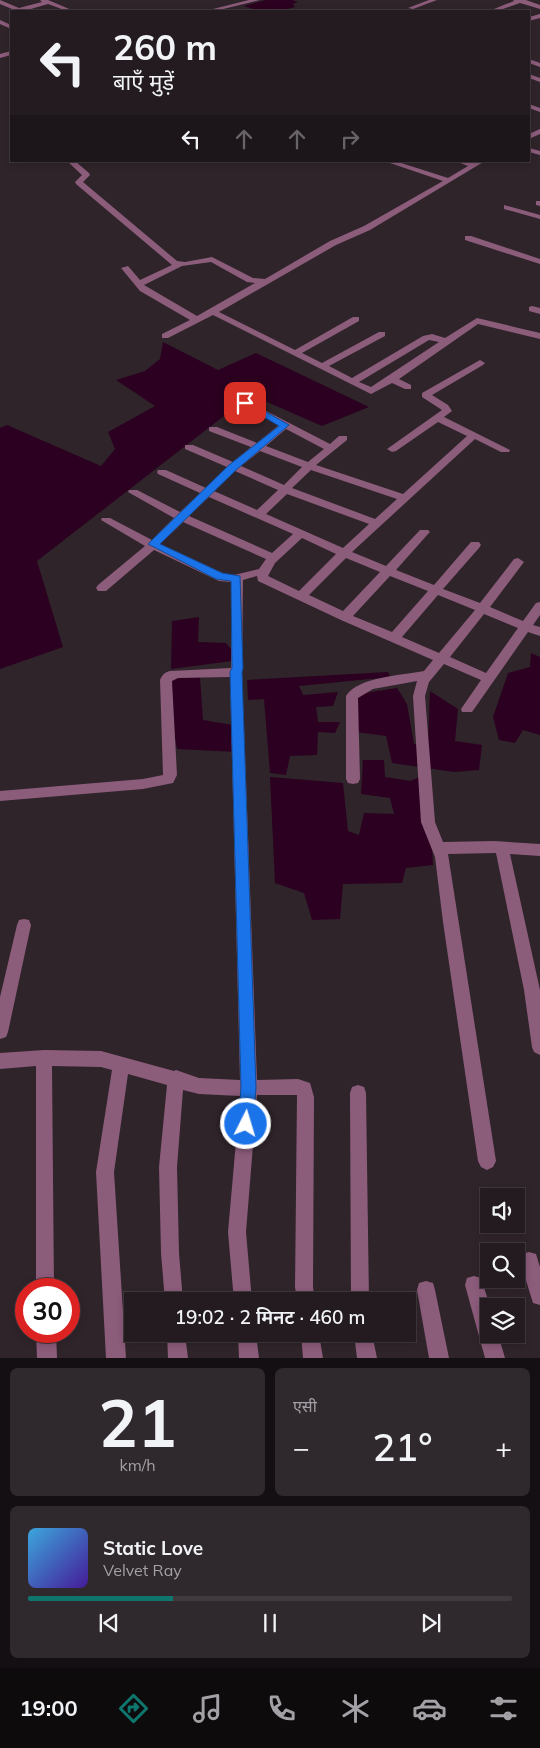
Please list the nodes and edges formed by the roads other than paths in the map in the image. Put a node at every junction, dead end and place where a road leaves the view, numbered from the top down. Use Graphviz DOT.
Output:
graph roads {
  1 [pos="256,0"];
  2 [pos="434,0"];
  3 [pos="519,0"];
  4 [pos="45,1"];
  5 [pos="0,2"];
  6 [pos="540,7"];
  7 [pos="411,8"];
  8 [pos="11,10"];
  9 [pos="20,10"];
  10 [pos="68,10"];
  11 [pos="212,10"];
  12 [pos="494,10"];
  13 [pos="71,162"];
  14 [pos="390,162"];
  15 [pos="461,162"];
  16 [pos="480,162"];
  17 [pos="474,166"];
  18 [pos="448,180"];
  19 [pos="507,207"];
  20 [pos="540,217"];
  21 [pos="468,238"];
  22 [pos="540,262"];
  23 [pos="180,264"];
  24 [pos="125,268"];
  25 [pos="263,282"];
  26 [pos="139,284"];
  27 [pos="213,312"];
  28 [pos="356,319"];
  29 [pos="197,320"];
  30 [pos="382,334"];
  31 [pos="165,336"];
  32 [pos="540,336"];
  33 [pos="447,342"];
  34 [pos="296,353"];
  35 [pos="480,363"];
  36 [pos="323,366"];
  37 [pos="392,379"];
  38 [pos="352,382"];
  39 [pos="408,387"];
  40 [pos="245,403"];
  41 [pos="438,418"];
  42 [pos="285,425"];
  43 [pos="213,429"];
  44 [pos="474,435"];
  45 [pos="343,438"];
  46 [pos="260,446"];
  47 [pos="189,447"];
  48 [pos="330,448"];
  49 [pos="392,449"];
  50 [pos="504,450"];
  51 [pos="309,466"];
  52 [pos="232,468"];
  53 [pos="162,472"];
  54 [pos="284,489"];
  55 [pos="133,492"];
  56 [pos="207,492"];
  57 [pos="404,498"];
  58 [pos="258,516"];
  59 [pos="180,517"];
  60 [pos="106,520"];
  61 [pos="377,523"];
  62 [pos="424,532"];
  63 [pos="300,534"];
  64 [pos="153,544"];
  65 [pos="475,545"];
  66 [pos="344,553"];
  67 [pos="273,558"];
  68 [pos="518,562"];
  69 [pos="387,571"];
  70 [pos="263,572"];
  71 [pos="236,578"];
  72 [pos="102,588"];
  73 [pos="436,590"];
  74 [pos="301,596"];
  75 [pos="540,606"];
  76 [pos="482,610"];
  77 [pos="345,617"];
  78 [pos="526,626"];
  79 [pos="540,632"];
  80 [pos="394,638"];
  81 [pos="443,659"];
  82 [pos="236,672"];
  83 [pos="428,675"];
  84 [pos="488,678"];
  85 [pos="467,709"];
  86 [pos="353,779"];
  87 [pos="0,796"];
  88 [pos="439,848"];
  89 [pos="502,848"];
  90 [pos="540,850"];
  91 [pos="24,925"];
  92 [pos="0,1032"];
  93 [pos="540,1047"];
  94 [pos="44,1058"];
  95 [pos="0,1061"];
  96 [pos="121,1064"];
  97 [pos="176,1078"];
  98 [pos="249,1088"];
  99 [pos="358,1093"];
  100 [pos="487,1161"];
  101 [pos="529,1261"];
  102 [pos="45,1278"];
  103 [pos="474,1285"];
  104 [pos="426,1290"];
  105 [pos="173,1292"];
  106 [pos="243,1292"];
  107 [pos="305,1292"];
  108 [pos="360,1292"];
  109 [pos="540,1296"];
  110 [pos="177,1342"];
  111 [pos="248,1342"];
  112 [pos="311,1342"];
  113 [pos="364,1342"];
  114 [pos="46,1343"];
  115 [pos="47,1358"];
  116 [pos="116,1358"];
  117 [pos="178,1358"];
  118 [pos="249,1358"];
  119 [pos="313,1358"];
  120 [pos="367,1358"];
  121 [pos="439,1358"];
  122 [pos="495,1358"];
  1 -- 11 [label="street"];
  2 -- 7 [label="street"];
  3 -- 6 [label="street"];
  3 -- 12 [label="street"];
  4 -- 9 [label="street"];
  4 -- 10 [label="street"];
  5 -- 8 [label="street"];
  13 -- 23 [label="street"];
  14 -- 18 [label="street"];
  15 -- 17 [label="street"];
  16 -- 17 [label="street"];
  17 -- 18 [label="street"];
  18 -- 25 [label="street"];
  19 -- 20 [label="street"];
  21 -- 22 [label="street"];
  23 -- 25 [label="street"];
  23 -- 26 [label="street"];
  24 -- 26 [label="street"];
  25 -- 27 [label="street"];
  26 -- 29 [label="street"];
  27 -- 29 [label="street"];
  27 -- 34 [label="street"];
  28 -- 34 [label="street"];
  29 -- 31 [label="street"];
  30 -- 36 [label="street"];
  32 -- 33 [label="street"];
  33 -- 37 [label="street"];
  33 -- 38 [label="street"];
  34 -- 36 [label="street"];
  35 -- 41 [label="street"];
  36 -- 38 [label="street"];
  37 -- 38 [label="street"];
  37 -- 39 [label="street"];
  40 -- 42 [label="street"];
  41 -- 44 [label="street"];
  41 -- 49 [label="street"];
  42 -- 46 [label="street"];
  42 -- 48 [label="street"];
  43 -- 46 [label="street"];
  44 -- 50 [label="street"];
  44 -- 57 [label="street"];
  45 -- 48 [label="street"];
  46 -- 51 [label="street"];
  46 -- 52 [label="street"];
  47 -- 52 [label="street"];
  48 -- 51 [label="street"];
  51 -- 54 [label="street"];
  51 -- 57 [label="street"];
  52 -- 54 [label="street"];
  52 -- 56 [label="street"];
  53 -- 56 [label="street"];
  54 -- 58 [label="street"];
  54 -- 61 [label="street"];
  55 -- 59 [label="street"];
  56 -- 58 [label="street"];
  56 -- 59 [label="street"];
  57 -- 61 [label="street"];
  58 -- 63 [label="street"];
  59 -- 64 [label="street"];
  59 -- 67 [label="street"];
  60 -- 64 [label="street"];
  61 -- 66 [label="street"];
  62 -- 69 [label="street"];
  63 -- 66 [label="street"];
  63 -- 67 [label="street"];
  64 -- 71 [label="street"];
  64 -- 72 [label="street"];
  65 -- 73 [label="street"];
  66 -- 69 [label="street"];
  66 -- 74 [label="street"];
  67 -- 70 [label="street"];
  68 -- 76 [label="street"];
  69 -- 73 [label="street"];
  69 -- 77 [label="street"];
  70 -- 71 [label="street"];
  70 -- 74 [label="street"];
  71 -- 82 [label="street"];
  73 -- 76 [label="street"];
  73 -- 80 [label="street"];
  74 -- 77 [label="street"];
  75 -- 78 [label="street"];
  76 -- 78 [label="street"];
  76 -- 81 [label="street"];
  77 -- 80 [label="street"];
  78 -- 79 [label="street"];
  78 -- 84 [label="street"];
  80 -- 81 [label="street"];
  81 -- 83 [label="street"];
  81 -- 84 [label="street"];
  82 -- 87 [label="street"];
  82 -- 98 [label="street"];
  83 -- 86 [label="street"];
  83 -- 88 [label="street"];
  84 -- 85 [label="street"];
  88 -- 89 [label="street"];
  88 -- 100 [label="street"];
  89 -- 90 [label="street"];
  89 -- 93 [label="street"];
  91 -- 92 [label="street"];
  94 -- 95 [label="street"];
  94 -- 96 [label="street"];
  94 -- 102 [label="street"];
  96 -- 97 [label="street"];
  96 -- 116 [label="street"];
  97 -- 98 [label="street"];
  97 -- 105 [label="street"];
  98 -- 106 [label="street"];
  98 -- 107 [label="street"];
  99 -- 108 [label="street"];
  101 -- 109 [label="street"];
  103 -- 122 [label="street"];
  104 -- 121 [label="street"];
  110 -- 117 [label="street"];
  111 -- 118 [label="street"];
  112 -- 119 [label="street"];
  113 -- 120 [label="street"];
  114 -- 115 [label="street"];
}
